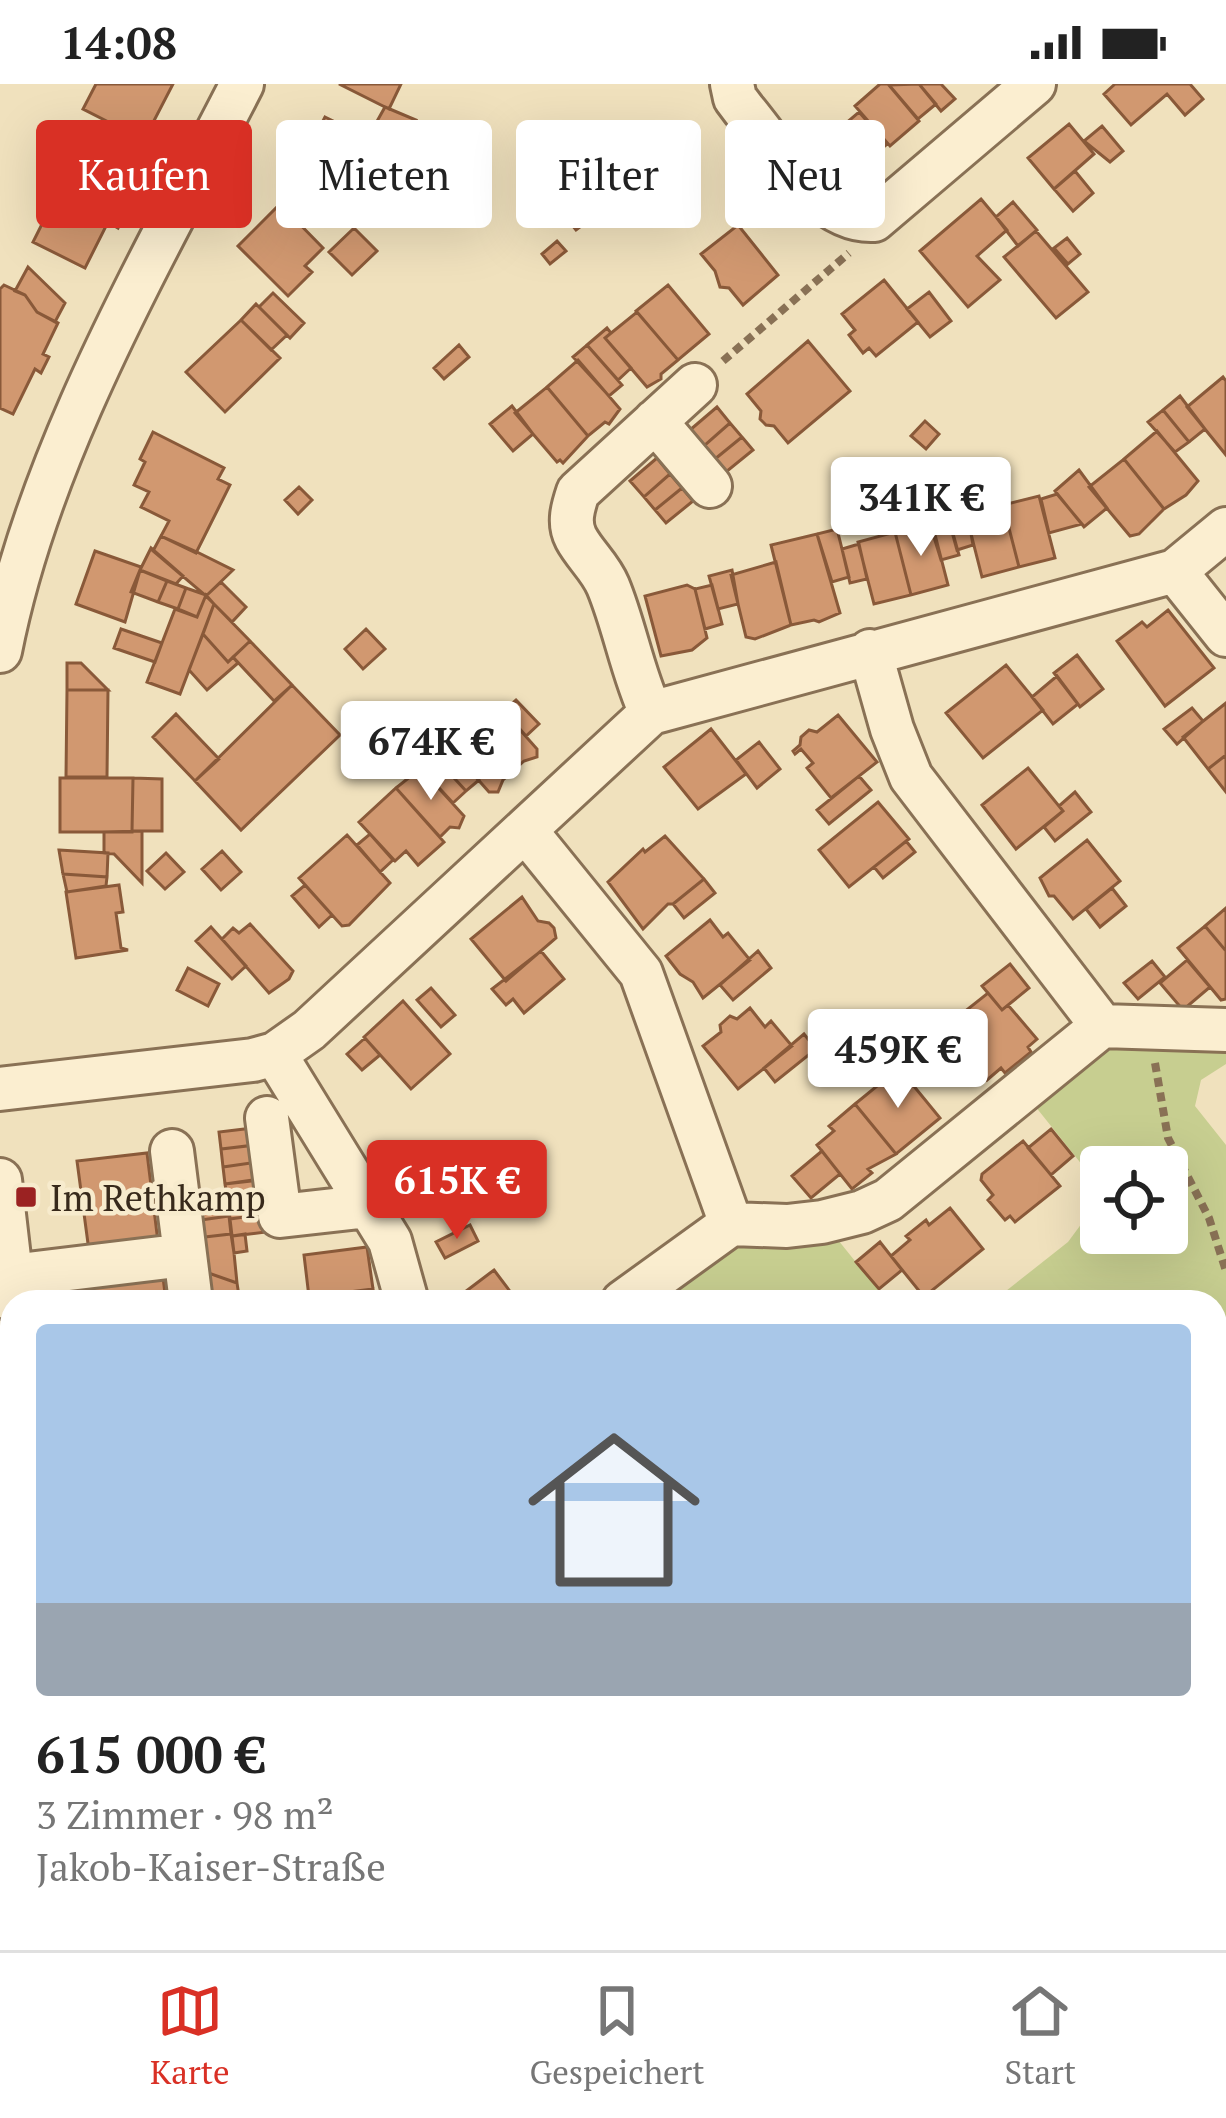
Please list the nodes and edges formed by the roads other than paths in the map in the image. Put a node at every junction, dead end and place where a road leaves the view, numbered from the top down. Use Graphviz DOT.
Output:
graph roads {
  1 [pos="242,84"];
  2 [pos="732,84"];
  3 [pos="1034,84"];
  4 [pos="694,385"];
  5 [pos="655,421"];
  6 [pos="710,486"];
  7 [pos="1226,529"];
  8 [pos="1174,571"];
  9 [pos="1226,635"];
  10 [pos="870,651"];
  11 [pos="0,652"];
  12 [pos="651,712"];
  13 [pos="525,830"];
  14 [pos="1102,1026"];
  15 [pos="1226,1030"];
  16 [pos="275,1054"];
  17 [pos="0,1089"];
  18 [pos="268,1118"];
  19 [pos="172,1151"];
  20 [pos="0,1180"];
  21 [pos="369,1206"];
  22 [pos="731,1224"];
  23 [pos="185,1255"];
  24 [pos="13,1289"];
  25 [pos="189,1290"];
  26 [pos="404,1290"];
  27 [pos="639,1290"];
  1 -- 11 [label="street"];
  2 -- 3 [label="street"];
  4 -- 5 [label="street"];
  5 -- 6 [label="street"];
  5 -- 12 [label="street"];
  7 -- 8 [label="street"];
  8 -- 9 [label="street"];
  8 -- 10 [label="street"];
  10 -- 12 [label="street"];
  10 -- 14 [label="street"];
  12 -- 13 [label="street"];
  13 -- 16 [label="street"];
  13 -- 22 [label="street"];
  14 -- 15 [label="street"];
  14 -- 22 [label="street"];
  16 -- 17 [label="street"];
  16 -- 21 [label="street"];
  18 -- 21 [label="street"];
  19 -- 23 [label="street"];
  20 -- 24 [label="street"];
  21 -- 26 [label="street"];
  22 -- 27 [label="street"];
  23 -- 24 [label="street"];
  23 -- 25 [label="street"];
}
